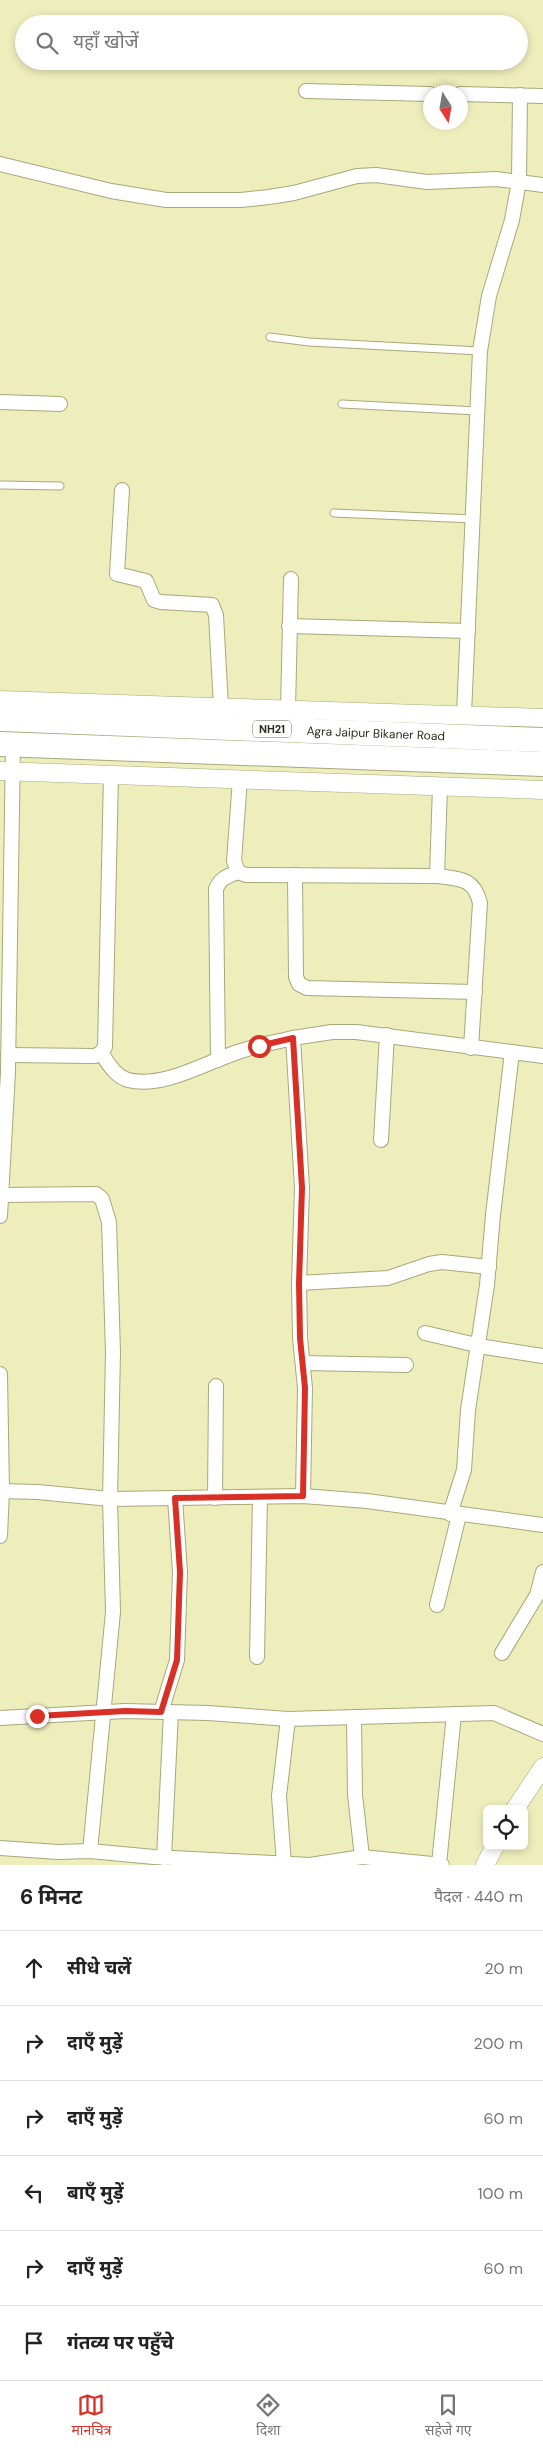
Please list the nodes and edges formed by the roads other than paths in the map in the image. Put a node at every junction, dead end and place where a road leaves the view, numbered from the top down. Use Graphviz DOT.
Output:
graph roads {
  1 [pos="306,91"];
  2 [pos="423,94"];
  3 [pos="468,94"];
  4 [pos="520,96"];
  5 [pos="543,96"];
  6 [pos="0,164"];
  7 [pos="519,181"];
  8 [pos="543,185"];
  9 [pos="270,337"];
  10 [pos="480,351"];
  11 [pos="0,402"];
  12 [pos="60,404"];
  13 [pos="342,404"];
  14 [pos="477,411"];
  15 [pos="0,485"];
  16 [pos="60,486"];
  17 [pos="122,490"];
  18 [pos="334,513"];
  19 [pos="473,519"];
  20 [pos="291,579"];
  21 [pos="289,626"];
  22 [pos="468,631"];
  23 [pos="0,700"];
  24 [pos="221,707"];
  25 [pos="288,709"];
  26 [pos="464,714"];
  27 [pos="543,718"];
  28 [pos="0,719"];
  29 [pos="543,740"];
  30 [pos="6,744"];
  31 [pos="543,764"];
  32 [pos="6,772"];
  33 [pos="111,775"];
  34 [pos="240,780"];
  35 [pos="440,786"];
  36 [pos="543,790"];
  37 [pos="238,872"];
  38 [pos="295,875"];
  39 [pos="437,876"];
  40 [pos="475,992"];
  41 [pos="387,1035"];
  42 [pos="293,1038"];
  43 [pos="471,1048"];
  44 [pos="512,1052"];
  45 [pos="101,1053"];
  46 [pos="8,1055"];
  47 [pos="543,1056"];
  48 [pos="218,1060"];
  49 [pos="2,1120"];
  50 [pos="381,1140"];
  51 [pos="1,1195"];
  52 [pos="0,1216"];
  53 [pos="489,1267"];
  54 [pos="299,1283"];
  55 [pos="425,1333"];
  56 [pos="479,1345"];
  57 [pos="543,1356"];
  58 [pos="303,1362"];
  59 [pos="406,1365"];
  60 [pos="0,1374"];
  61 [pos="216,1386"];
  62 [pos="1,1491"];
  63 [pos="303,1496"];
  64 [pos="260,1497"];
  65 [pos="175,1498"];
  66 [pos="216,1498"];
  67 [pos="110,1499"];
  68 [pos="454,1514"];
  69 [pos="543,1524"];
  70 [pos="0,1536"];
  71 [pos="543,1572"];
  72 [pos="437,1605"];
  73 [pos="502,1653"];
  74 [pos="257,1657"];
  75 [pos="102,1712"];
  76 [pos="166,1712"];
  77 [pos="454,1714"];
  78 [pos="354,1717"];
  79 [pos="0,1718"];
  80 [pos="288,1719"];
  81 [pos="543,1734"];
  82 [pos="543,1767"];
  83 [pos="518,1805"];
  84 [pos="0,1848"];
  85 [pos="493,1850"];
  86 [pos="90,1851"];
  87 [pos="362,1857"];
  88 [pos="164,1858"];
  89 [pos="284,1864"];
  90 [pos="440,1865"];
  91 [pos="485,1865"];
  1 -- 2 [label="street"];
  3 -- 4 [label="street"];
  4 -- 5 [label="street"];
  4 -- 7 [label="street"];
  6 -- 7 [label="street"];
  7 -- 8 [label="street"];
  7 -- 10 [label="street"];
  9 -- 10 [label="lane"];
  10 -- 14 [label="street"];
  11 -- 12 [label="street"];
  13 -- 14 [label="lane"];
  14 -- 19 [label="street"];
  15 -- 16 [label="lane"];
  17 -- 24 [label="street"];
  18 -- 19 [label="lane"];
  19 -- 22 [label="street"];
  20 -- 21 [label="street"];
  21 -- 22 [label="street"];
  21 -- 25 [label="street"];
  22 -- 26 [label="street"];
  23 -- 24 [label="street"];
  24 -- 25 [label="street"];
  25 -- 26 [label="street"];
  26 -- 27 [label="street"];
  28 -- 29 [label="highway, Agra Jaipur Bikaner Road / NH21"];
  30 -- 31 [label="highway, Agra Jaipur Bikaner Road / NH21"];
  30 -- 32 [label="street"];
  32 -- 33 [label="street"];
  32 -- 46 [label="street"];
  33 -- 34 [label="street"];
  33 -- 45 [label="street"];
  34 -- 35 [label="street"];
  34 -- 37 [label="street"];
  35 -- 36 [label="street"];
  35 -- 39 [label="street"];
  37 -- 38 [label="street"];
  37 -- 48 [label="street"];
  38 -- 39 [label="street"];
  38 -- 40 [label="street"];
  39 -- 40 [label="street"];
  40 -- 43 [label="street"];
  41 -- 42 [label="street"];
  41 -- 43 [label="street"];
  41 -- 50 [label="street"];
  42 -- 48 [label="street"];
  42 -- 54 [label="street"];
  43 -- 44 [label="street"];
  44 -- 47 [label="street"];
  44 -- 53 [label="street"];
  45 -- 46 [label="street"];
  45 -- 48 [label="street"];
  46 -- 49 [label="street"];
  49 -- 51 [label="street"];
  51 -- 52 [label="street"];
  51 -- 67 [label="street"];
  53 -- 54 [label="street"];
  53 -- 56 [label="street"];
  54 -- 58 [label="street"];
  55 -- 56 [label="street"];
  56 -- 57 [label="street"];
  56 -- 68 [label="street"];
  58 -- 59 [label="street"];
  58 -- 63 [label="street"];
  60 -- 62 [label="street"];
  61 -- 66 [label="street"];
  62 -- 67 [label="street"];
  62 -- 70 [label="street"];
  63 -- 64 [label="street"];
  63 -- 68 [label="street"];
  64 -- 66 [label="street"];
  64 -- 74 [label="street"];
  65 -- 66 [label="street"];
  65 -- 67 [label="street"];
  65 -- 76 [label="street"];
  67 -- 75 [label="street"];
  68 -- 69 [label="street"];
  68 -- 72 [label="street"];
  71 -- 73 [label="street"];
  75 -- 76 [label="street"];
  75 -- 79 [label="street"];
  75 -- 86 [label="street"];
  76 -- 80 [label="street"];
  76 -- 88 [label="street"];
  77 -- 78 [label="street"];
  77 -- 81 [label="street"];
  77 -- 90 [label="street"];
  78 -- 80 [label="street"];
  78 -- 87 [label="street"];
  80 -- 89 [label="street"];
  82 -- 83 [label="street"];
  84 -- 86 [label="street"];
  85 -- 91 [label="street"];
  86 -- 88 [label="street"];
  87 -- 89 [label="street"];
  87 -- 90 [label="street"];
  88 -- 89 [label="street"];
}
